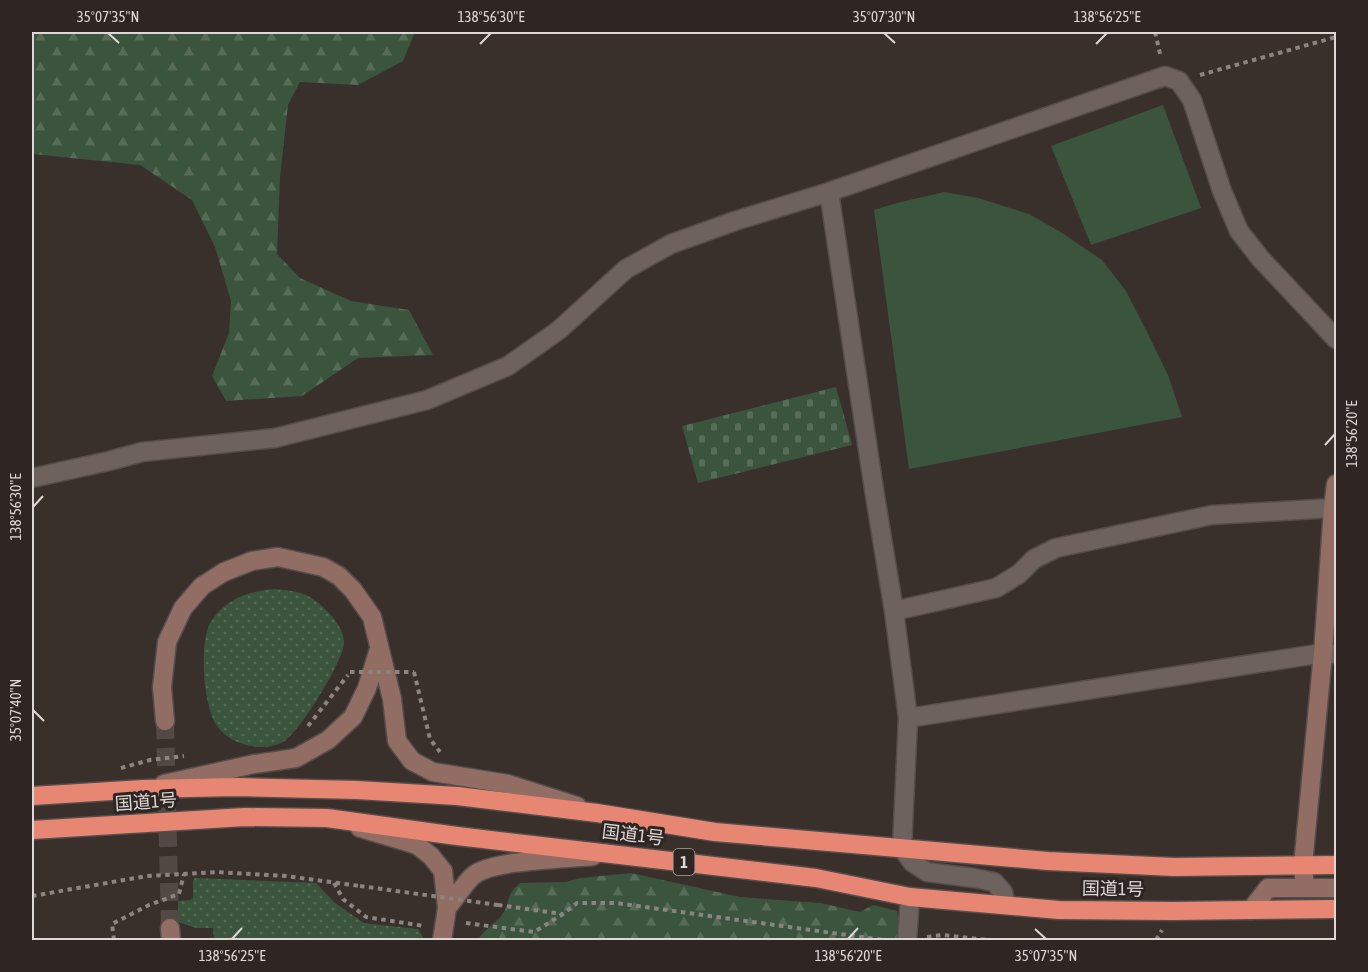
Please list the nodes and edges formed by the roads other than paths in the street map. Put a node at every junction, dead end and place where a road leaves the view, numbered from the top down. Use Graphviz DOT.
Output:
graph roads {
  1 [pos="829,192"];
  2 [pos="1336,339"];
  3 [pos="32,478"];
  4 [pos="1336,484"];
  5 [pos="1333,508"];
  6 [pos="894,611"];
  7 [pos="380,647"];
  8 [pos="1330,653"];
  9 [pos="908,718"];
  10 [pos="165,721"];
  11 [pos="143,789"];
  12 [pos="32,796"];
  13 [pos="597,813"];
  14 [pos="327,818"];
  15 [pos="32,830"];
  16 [pos="902,848"];
  17 [pos="616,854"];
  18 [pos="1303,865"];
  19 [pos="1336,865"];
  20 [pos="1305,888"];
  21 [pos="1336,888"];
  22 [pos="910,897"];
  23 [pos="1006,905"];
  24 [pos="447,908"];
  25 [pos="1336,909"];
  26 [pos="1251,910"];
  27 [pos="913,939"];
  28 [pos="442,940"];
  1 -- 2 [label="street"];
  1 -- 3 [label="street"];
  1 -- 6 [label="street"];
  4 -- 5 [label="street"];
  5 -- 6 [label="street"];
  5 -- 8 [label="street"];
  6 -- 9 [label="street"];
  7 -- 10 [label="street"];
  7 -- 11 [label="street"];
  7 -- 13 [label="street"];
  8 -- 9 [label="street"];
  8 -- 18 [label="street"];
  9 -- 16 [label="street"];
  11 -- 12 [label="highway, 国道1号 / 1"];
  11 -- 13 [label="highway, 国道1号 / 1"];
  13 -- 16 [label="highway, 国道1号 / 1"];
  14 -- 15 [label="highway, 国道1号 / 1"];
  14 -- 17 [label="highway, 国道1号 / 1"];
  14 -- 24 [label="street"];
  16 -- 18 [label="highway, 国道1号 / 1"];
  16 -- 23 [label="street"];
  17 -- 22 [label="highway, 国道1号 / 1"];
  17 -- 24 [label="street"];
  18 -- 19 [label="highway, 国道1号 / 1"];
  18 -- 20 [label="street"];
  20 -- 21 [label="street"];
  20 -- 26 [label="street"];
  22 -- 23 [label="highway, 国道1号 / 1"];
  22 -- 27 [label="street"];
  23 -- 26 [label="highway, 国道1号 / 1"];
  24 -- 28 [label="street"];
  25 -- 26 [label="highway, 国道1号 / 1"];
}
